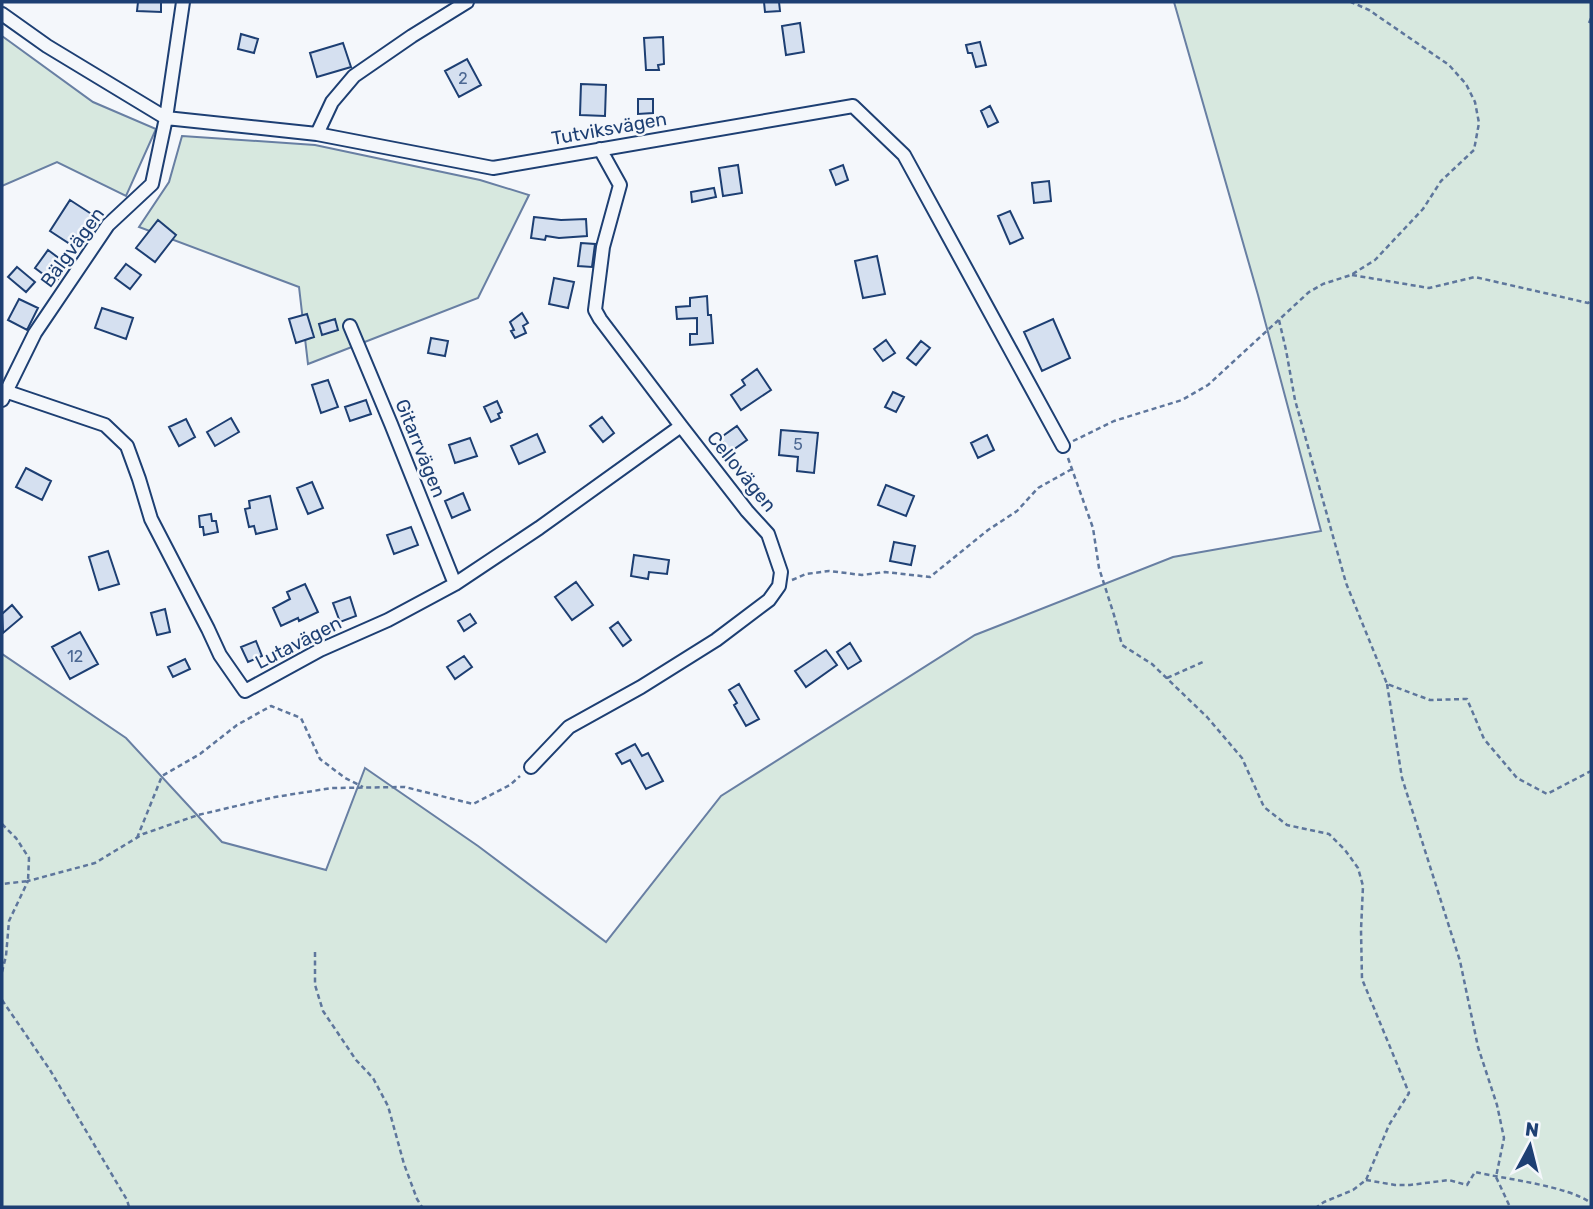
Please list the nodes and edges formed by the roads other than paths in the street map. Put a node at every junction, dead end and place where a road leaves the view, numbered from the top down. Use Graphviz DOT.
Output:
graph roads {
  1 [pos="183,2"];
  2 [pos="467,2"];
  3 [pos="2,13"];
  4 [pos="166,118"];
  5 [pos="317,134"];
  6 [pos="600,149"];
  7 [pos="350,326"];
  8 [pos="3,394"];
  9 [pos="681,426"];
  10 [pos="1063,446"];
  11 [pos="455,584"];
  12 [pos="531,767"];
  1 -- 4 [label="street, Bälgvägen"];
  2 -- 5 [label="street"];
  3 -- 4 [label="street, Tutviksvägen"];
  4 -- 5 [label="street, Tutviksvägen"];
  4 -- 8 [label="street, Bälgvägen"];
  5 -- 6 [label="street, Tutviksvägen"];
  6 -- 9 [label="street, Cellovägen"];
  6 -- 10 [label="street, Tutviksvägen"];
  7 -- 11 [label="street, Gitarrvägen"];
  8 -- 11 [label="street, Lutavägen"];
  9 -- 11 [label="street, Lutavägen"];
  9 -- 12 [label="street, Cellovägen"];
}
